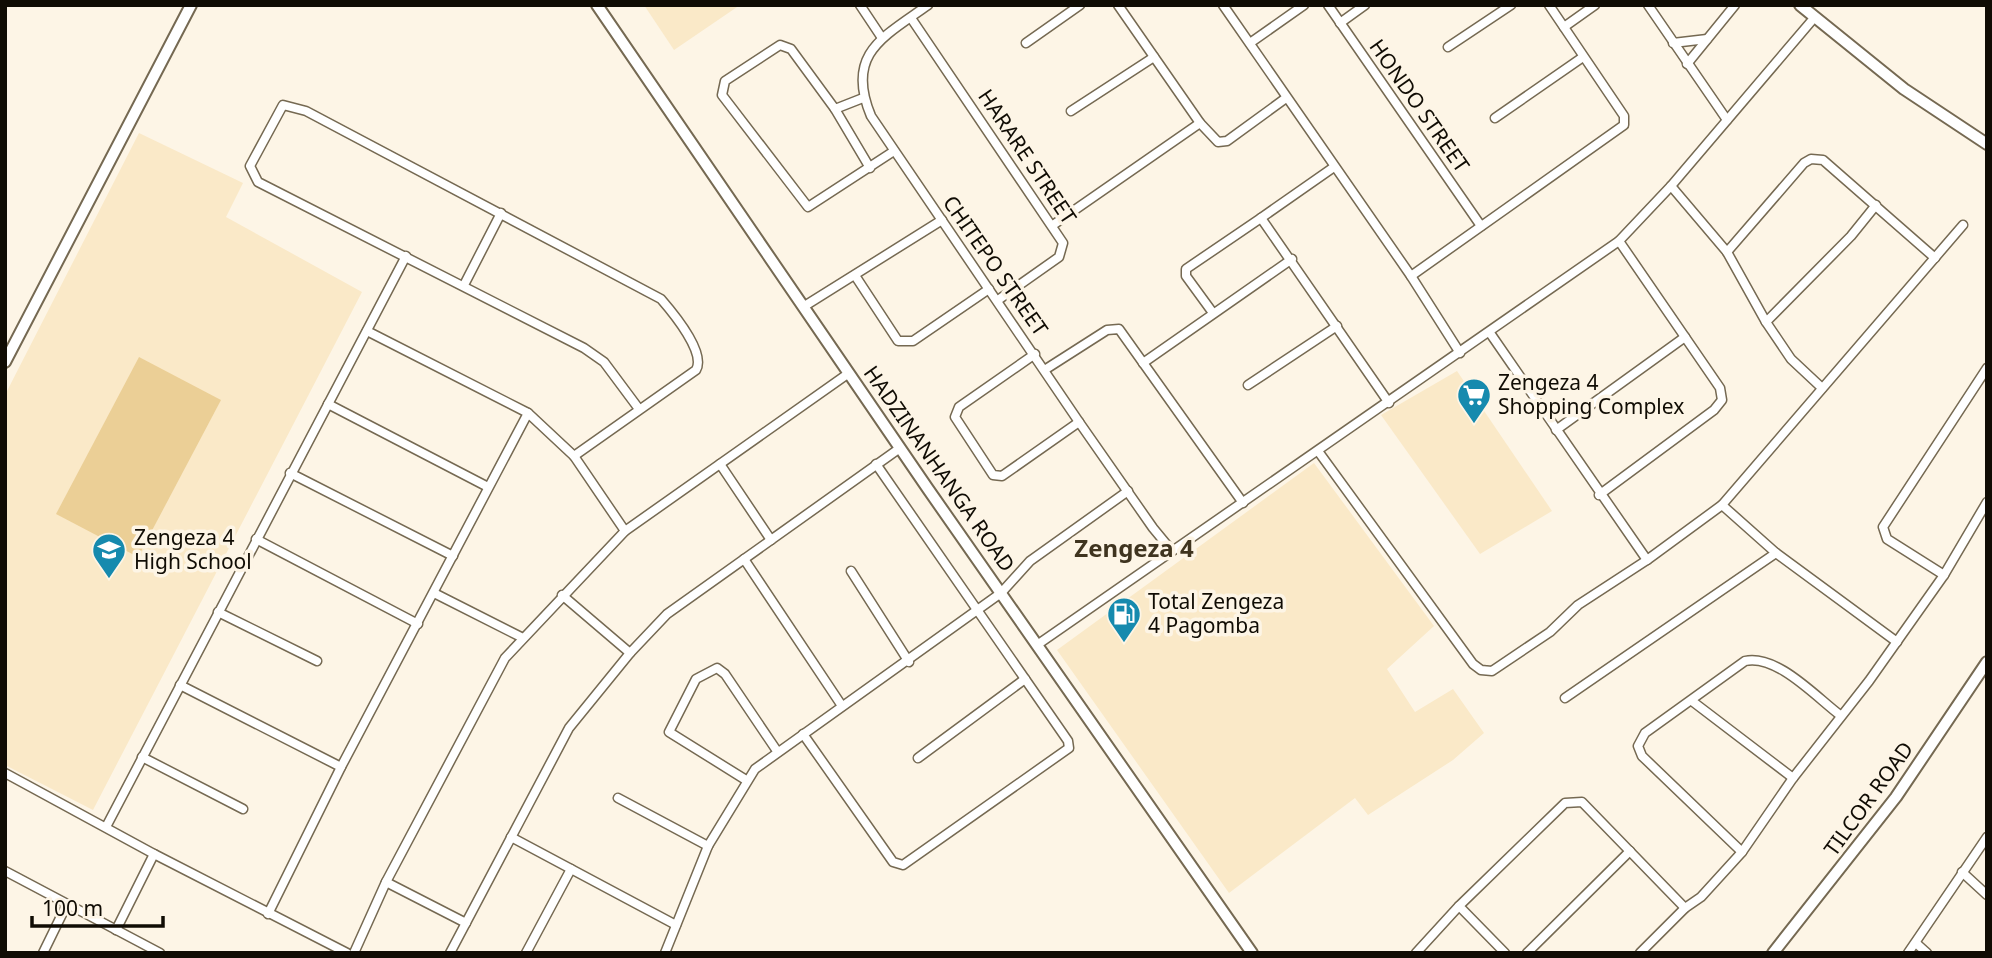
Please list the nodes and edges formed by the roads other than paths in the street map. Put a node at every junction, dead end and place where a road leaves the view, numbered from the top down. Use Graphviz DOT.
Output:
graph roads {
  1 [pos="191,5"];
  2 [pos="597,5"];
  3 [pos="860,5"];
  4 [pos="928,5"];
  5 [pos="1080,5"];
  6 [pos="1118,5"];
  7 [pos="1223,5"];
  8 [pos="1304,5"];
  9 [pos="1328,5"];
  10 [pos="1365,5"];
  11 [pos="1511,5"];
  12 [pos="1549,5"];
  13 [pos="1595,5"];
  14 [pos="1648,5"];
  15 [pos="1735,5"];
  16 [pos="1800,5"];
  17 [pos="911,18"];
  18 [pos="1814,18"];
  19 [pos="1340,23"];
  20 [pos="1564,27"];
  21 [pos="882,38"];
  22 [pos="1707,40"];
  23 [pos="1026,43"];
  24 [pos="1250,43"];
  25 [pos="1673,43"];
  26 [pos="1448,47"];
  27 [pos="1154,57"];
  28 [pos="1583,57"];
  29 [pos="1687,64"];
  30 [pos="863,98"];
  31 [pos="1286,98"];
  32 [pos="835,109"];
  33 [pos="1071,111"];
  34 [pos="1495,118"];
  35 [pos="1727,120"];
  36 [pos="1200,123"];
  37 [pos="1987,144"];
  38 [pos="894,151"];
  39 [pos="1334,167"];
  40 [pos="870,168"];
  41 [pos="1671,186"];
  42 [pos="1876,205"];
  43 [pos="501,213"];
  44 [pos="1261,218"];
  45 [pos="942,220"];
  46 [pos="1053,225"];
  47 [pos="1963,225"];
  48 [pos="1481,226"];
  49 [pos="1619,241"];
  50 [pos="1727,252"];
  51 [pos="406,256"];
  52 [pos="1935,257"];
  53 [pos="1292,259"];
  54 [pos="1411,276"];
  55 [pos="856,277"];
  56 [pos="464,285"];
  57 [pos="989,289"];
  58 [pos="998,300"];
  59 [pos="803,307"];
  60 [pos="1213,313"];
  61 [pos="1766,322"];
  62 [pos="1337,326"];
  63 [pos="367,331"];
  64 [pos="1490,332"];
  65 [pos="1685,337"];
  66 [pos="1460,353"];
  67 [pos="1035,354"];
  68 [pos="5,362"];
  69 [pos="1143,363"];
  70 [pos="1987,368"];
  71 [pos="1046,369"];
  72 [pos="849,373"];
  73 [pos="1248,385"];
  74 [pos="1822,388"];
  75 [pos="1389,403"];
  76 [pos="328,404"];
  77 [pos="639,410"];
  78 [pos="528,413"];
  79 [pos="1079,422"];
  80 [pos="1556,430"];
  81 [pos="900,448"];
  82 [pos="1318,452"];
  83 [pos="574,456"];
  84 [pos="720,464"];
  85 [pos="876,464"];
  86 [pos="290,473"];
  87 [pos="488,486"];
  88 [pos="1128,491"];
  89 [pos="1599,495"];
  90 [pos="1987,502"];
  91 [pos="1243,503"];
  92 [pos="1722,505"];
  93 [pos="625,531"];
  94 [pos="256,539"];
  95 [pos="771,540"];
  96 [pos="1172,551"];
  97 [pos="1776,554"];
  98 [pos="453,556"];
  99 [pos="744,559"];
  100 [pos="1647,559"];
  101 [pos="851,572"];
  102 [pos="1944,575"];
  103 [pos="434,593"];
  104 [pos="1001,593"];
  105 [pos="562,596"];
  106 [pos="977,611"];
  107 [pos="218,612"];
  108 [pos="418,624"];
  109 [pos="523,638"];
  110 [pos="1897,642"];
  111 [pos="1037,645"];
  112 [pos="630,653"];
  113 [pos="317,661"];
  114 [pos="909,662"];
  115 [pos="1987,662"];
  116 [pos="1025,679"];
  117 [pos="180,685"];
  118 [pos="1565,698"];
  119 [pos="1692,701"];
  120 [pos="842,706"];
  121 [pos="1840,715"];
  122 [pos="803,734"];
  123 [pos="777,751"];
  124 [pos="142,757"];
  125 [pos="918,758"];
  126 [pos="341,767"];
  127 [pos="5,773"];
  128 [pos="1793,778"];
  129 [pos="746,780"];
  130 [pos="618,798"];
  131 [pos="243,809"];
  132 [pos="106,827"];
  133 [pos="511,837"];
  134 [pos="1987,837"];
  135 [pos="708,846"];
  136 [pos="1630,851"];
  137 [pos="1742,852"];
  138 [pos="155,855"];
  139 [pos="571,869"];
  140 [pos="5,872"];
  141 [pos="1962,872"];
  142 [pos="386,882"];
  143 [pos="1987,895"];
  144 [pos="67,904"];
  145 [pos="1459,906"];
  146 [pos="1685,908"];
  147 [pos="268,914"];
  148 [pos="466,923"];
  149 [pos="676,925"];
  150 [pos="116,930"];
  151 [pos="1917,944"];
  152 [pos="157,952"];
  153 [pos="43,953"];
  154 [pos="347,953"];
  155 [pos="354,953"];
  156 [pos="450,953"];
  157 [pos="526,953"];
  158 [pos="665,953"];
  159 [pos="1252,953"];
  160 [pos="1416,953"];
  161 [pos="1506,953"];
  162 [pos="1527,953"];
  163 [pos="1640,953"];
  164 [pos="1773,953"];
  165 [pos="1908,953"];
  166 [pos="1927,953"];
  1 -- 68 [label="street"];
  2 -- 59 [label="street, HADZINANHANGA ROAD"];
  3 -- 21 [label="street"];
  4 -- 17 [label="street"];
  5 -- 23 [label="street"];
  6 -- 27 [label="street"];
  7 -- 24 [label="street"];
  8 -- 24 [label="street"];
  9 -- 19 [label="street, HONDO STREET"];
  10 -- 19 [label="street"];
  11 -- 26 [label="street"];
  12 -- 20 [label="street"];
  13 -- 20 [label="street"];
  14 -- 25 [label="street"];
  15 -- 22 [label="street"];
  16 -- 18 [label="street"];
  17 -- 21 [label="street"];
  17 -- 46 [label="street, HARARE STREET"];
  18 -- 35 [label="street"];
  18 -- 37 [label="street"];
  19 -- 48 [label="street, HONDO STREET"];
  20 -- 28 [label="street"];
  21 -- 30 [label="street"];
  22 -- 25 [label="street"];
  22 -- 29 [label="street"];
  24 -- 31 [label="street"];
  25 -- 29 [label="street"];
  27 -- 33 [label="street"];
  27 -- 36 [label="street"];
  28 -- 34 [label="street"];
  28 -- 48 [label="street"];
  29 -- 35 [label="street"];
  30 -- 32 [label="street"];
  30 -- 38 [label="street, CHITEPO STREET"];
  31 -- 36 [label="street"];
  31 -- 39 [label="street"];
  32 -- 40 [label="street"];
  32 -- 40 [label="street"];
  35 -- 41 [label="street"];
  36 -- 46 [label="street"];
  38 -- 40 [label="street"];
  38 -- 45 [label="street, CHITEPO STREET"];
  39 -- 44 [label="street"];
  39 -- 54 [label="street"];
  41 -- 49 [label="street"];
  41 -- 50 [label="street"];
  42 -- 50 [label="street"];
  42 -- 52 [label="street"];
  42 -- 61 [label="street"];
  43 -- 51 [label="street"];
  43 -- 56 [label="street"];
  43 -- 77 [label="street"];
  44 -- 53 [label="street"];
  44 -- 60 [label="street"];
  45 -- 55 [label="street"];
  45 -- 57 [label="street, CHITEPO STREET"];
  46 -- 58 [label="street, HARARE STREET"];
  47 -- 52 [label="street"];
  48 -- 54 [label="street"];
  49 -- 64 [label="street"];
  49 -- 65 [label="street"];
  50 -- 61 [label="street"];
  51 -- 56 [label="street"];
  51 -- 63 [label="street"];
  52 -- 74 [label="street"];
  53 -- 60 [label="street"];
  53 -- 62 [label="street"];
  54 -- 66 [label="street"];
  55 -- 57 [label="street"];
  55 -- 59 [label="street"];
  56 -- 77 [label="street"];
  57 -- 58 [label="street, CHITEPO STREET"];
  58 -- 67 [label="street, CHITEPO STREET"];
  59 -- 72 [label="street, HADZINANHANGA ROAD"];
  60 -- 69 [label="street"];
  61 -- 74 [label="street"];
  62 -- 73 [label="street"];
  62 -- 75 [label="street"];
  63 -- 76 [label="street"];
  63 -- 78 [label="street"];
  64 -- 66 [label="street"];
  64 -- 80 [label="street"];
  65 -- 80 [label="street"];
  65 -- 89 [label="street"];
  66 -- 75 [label="street"];
  67 -- 71 [label="street, CHITEPO STREET"];
  67 -- 79 [label="street"];
  69 -- 71 [label="street"];
  69 -- 91 [label="street"];
  70 -- 102 [label="street"];
  71 -- 79 [label="street, CHITEPO STREET"];
  72 -- 81 [label="street, HADZINANHANGA ROAD"];
  72 -- 84 [label="street"];
  74 -- 92 [label="street"];
  75 -- 82 [label="street"];
  76 -- 86 [label="street"];
  76 -- 87 [label="street"];
  77 -- 83 [label="street"];
  78 -- 83 [label="street"];
  78 -- 87 [label="street"];
  79 -- 88 [label="street, CHITEPO STREET"];
  80 -- 89 [label="street"];
  81 -- 85 [label="street"];
  81 -- 104 [label="street, HADZINANHANGA ROAD"];
  82 -- 91 [label="street"];
  82 -- 100 [label="street"];
  83 -- 93 [label="street"];
  84 -- 93 [label="street"];
  84 -- 95 [label="street"];
  85 -- 95 [label="street"];
  85 -- 106 [label="street"];
  86 -- 94 [label="street"];
  86 -- 98 [label="street"];
  87 -- 98 [label="street"];
  88 -- 96 [label="street, CHITEPO STREET"];
  88 -- 104 [label="street"];
  89 -- 100 [label="street"];
  90 -- 102 [label="street"];
  91 -- 96 [label="street"];
  92 -- 97 [label="street"];
  92 -- 100 [label="street"];
  93 -- 105 [label="street"];
  94 -- 107 [label="street"];
  94 -- 108 [label="street"];
  95 -- 99 [label="street"];
  96 -- 111 [label="street"];
  97 -- 110 [label="street"];
  97 -- 118 [label="street"];
  98 -- 103 [label="street"];
  99 -- 112 [label="street"];
  99 -- 120 [label="street"];
  101 -- 114 [label="street"];
  102 -- 110 [label="street"];
  103 -- 108 [label="street"];
  103 -- 109 [label="street"];
  104 -- 106 [label="street"];
  104 -- 111 [label="street, HADZINANHANGA ROAD"];
  105 -- 109 [label="street"];
  105 -- 112 [label="street"];
  106 -- 114 [label="street"];
  106 -- 116 [label="street"];
  107 -- 113 [label="street"];
  107 -- 117 [label="street"];
  108 -- 126 [label="street"];
  109 -- 142 [label="street"];
  110 -- 121 [label="street"];
  111 -- 159 [label="street, HADZINANHANGA ROAD"];
  112 -- 133 [label="street"];
  114 -- 120 [label="street"];
  115 -- 164 [label="street, TILCOR ROAD"];
  116 -- 122 [label="street"];
  116 -- 125 [label="street"];
  117 -- 124 [label="street"];
  117 -- 126 [label="street"];
  119 -- 121 [label="street"];
  119 -- 128 [label="street"];
  119 -- 137 [label="street"];
  120 -- 122 [label="street"];
  121 -- 128 [label="street"];
  122 -- 123 [label="street"];
  123 -- 129 [label="street"];
  123 -- 129 [label="street"];
  124 -- 131 [label="street"];
  124 -- 132 [label="street"];
  126 -- 147 [label="street"];
  127 -- 132 [label="street"];
  128 -- 137 [label="street"];
  129 -- 135 [label="street"];
  130 -- 135 [label="street"];
  132 -- 138 [label="street"];
  133 -- 139 [label="street"];
  133 -- 148 [label="street"];
  134 -- 141 [label="street"];
  135 -- 149 [label="street"];
  136 -- 145 [label="street"];
  136 -- 146 [label="street"];
  136 -- 162 [label="street"];
  137 -- 146 [label="street"];
  138 -- 147 [label="street"];
  138 -- 150 [label="street"];
  139 -- 149 [label="street"];
  139 -- 157 [label="street"];
  140 -- 144 [label="street"];
  141 -- 143 [label="street"];
  141 -- 151 [label="street"];
  142 -- 148 [label="street"];
  142 -- 155 [label="street"];
  144 -- 150 [label="street"];
  144 -- 153 [label="street"];
  145 -- 160 [label="street"];
  145 -- 161 [label="street"];
  146 -- 163 [label="street"];
  147 -- 154 [label="street"];
  148 -- 156 [label="street"];
  149 -- 158 [label="street"];
  150 -- 152 [label="street"];
  151 -- 165 [label="street"];
  151 -- 166 [label="street"];
}
